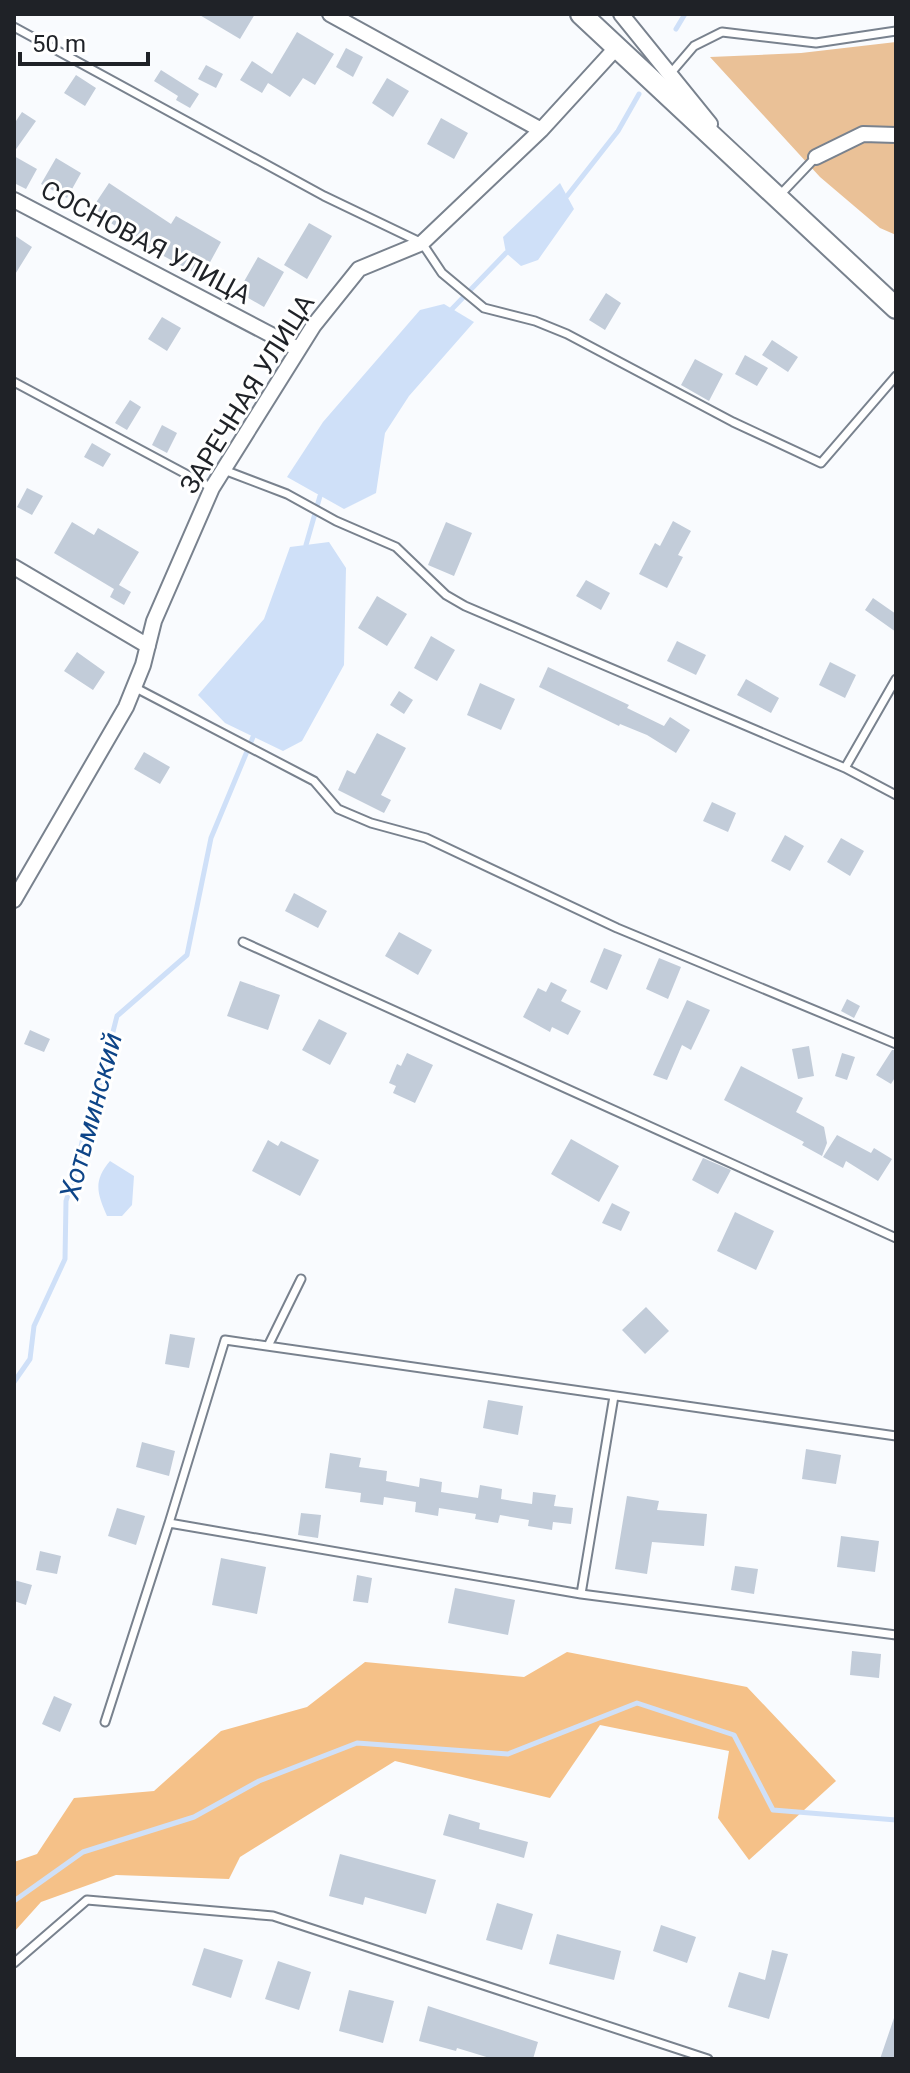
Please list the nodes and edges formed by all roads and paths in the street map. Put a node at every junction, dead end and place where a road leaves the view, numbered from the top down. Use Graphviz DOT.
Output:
graph roads {
  1 [pos="330,14"];
  2 [pos="581,14"];
  3 [pos="623,15"];
  4 [pos="14,27"];
  5 [pos="896,31"];
  6 [pos="616,48"];
  7 [pos="670,74"];
  8 [pos="541,130"];
  9 [pos="896,135"];
  10 [pos="816,157"];
  11 [pos="748,171"];
  12 [pos="777,199"];
  13 [pos="14,200"];
  14 [pos="422,243"];
  15 [pos="896,308"];
  16 [pos="298,349"];
  17 [pos="896,376"];
  18 [pos="14,382"];
  19 [pos="224,470"];
  20 [pos="212,488"];
  21 [pos="14,567"];
  22 [pos="148,646"];
  23 [pos="896,679"];
  24 [pos="134,687"];
  25 [pos="845,768"];
  26 [pos="896,795"];
  27 [pos="14,900"];
  28 [pos="243,942"];
  29 [pos="896,1044"];
  30 [pos="896,1238"];
  31 [pos="301,1279"];
  32 [pos="268,1346"];
  33 [pos="614,1396"];
  34 [pos="896,1436"];
  35 [pos="169,1523"];
  36 [pos="581,1594"];
  37 [pos="896,1635"];
  38 [pos="105,1722"];
  39 [pos="14,1963"];
  40 [pos="708,2059"];
  1 -- 8 [label="street"];
  2 -- 6 [label="main road"];
  3 -- 7 [label="street"];
  4 -- 14 [label="lane"];
  5 -- 7 [label="lane"];
  6 -- 8 [label="street, ЗАРЕЧНАЯ УЛИЦА"];
  6 -- 11 [label="main road"];
  7 -- 11 [label="street"];
  8 -- 14 [label="street, ЗАРЕЧНАЯ УЛИЦА"];
  9 -- 10 [label="street"];
  10 -- 12 [label="lane"];
  11 -- 12 [label="main road"];
  12 -- 15 [label="main road"];
  13 -- 16 [label="street, СОСНОВАЯ УЛИЦА"];
  14 -- 16 [label="street, ЗАРЕЧНАЯ УЛИЦА"];
  14 -- 17 [label="lane"];
  16 -- 19 [label="street, ЗАРЕЧНАЯ УЛИЦА"];
  18 -- 20 [label="lane"];
  19 -- 20 [label="street, ЗАРЕЧНАЯ УЛИЦА"];
  19 -- 25 [label="lane"];
  20 -- 22 [label="street, ЗАРЕЧНАЯ УЛИЦА"];
  21 -- 22 [label="street"];
  22 -- 24 [label="street, ЗАРЕЧНАЯ УЛИЦА"];
  23 -- 25 [label="lane"];
  24 -- 27 [label="street, ЗАРЕЧНАЯ УЛИЦА"];
  24 -- 29 [label="lane"];
  25 -- 26 [label="lane"];
  28 -- 30 [label="lane"];
  31 -- 32 [label="lane"];
  32 -- 33 [label="lane"];
  32 -- 35 [label="lane"];
  33 -- 34 [label="lane"];
  33 -- 36 [label="lane"];
  35 -- 36 [label="lane"];
  35 -- 38 [label="lane"];
  36 -- 37 [label="lane"];
  39 -- 40 [label="lane"];
}
